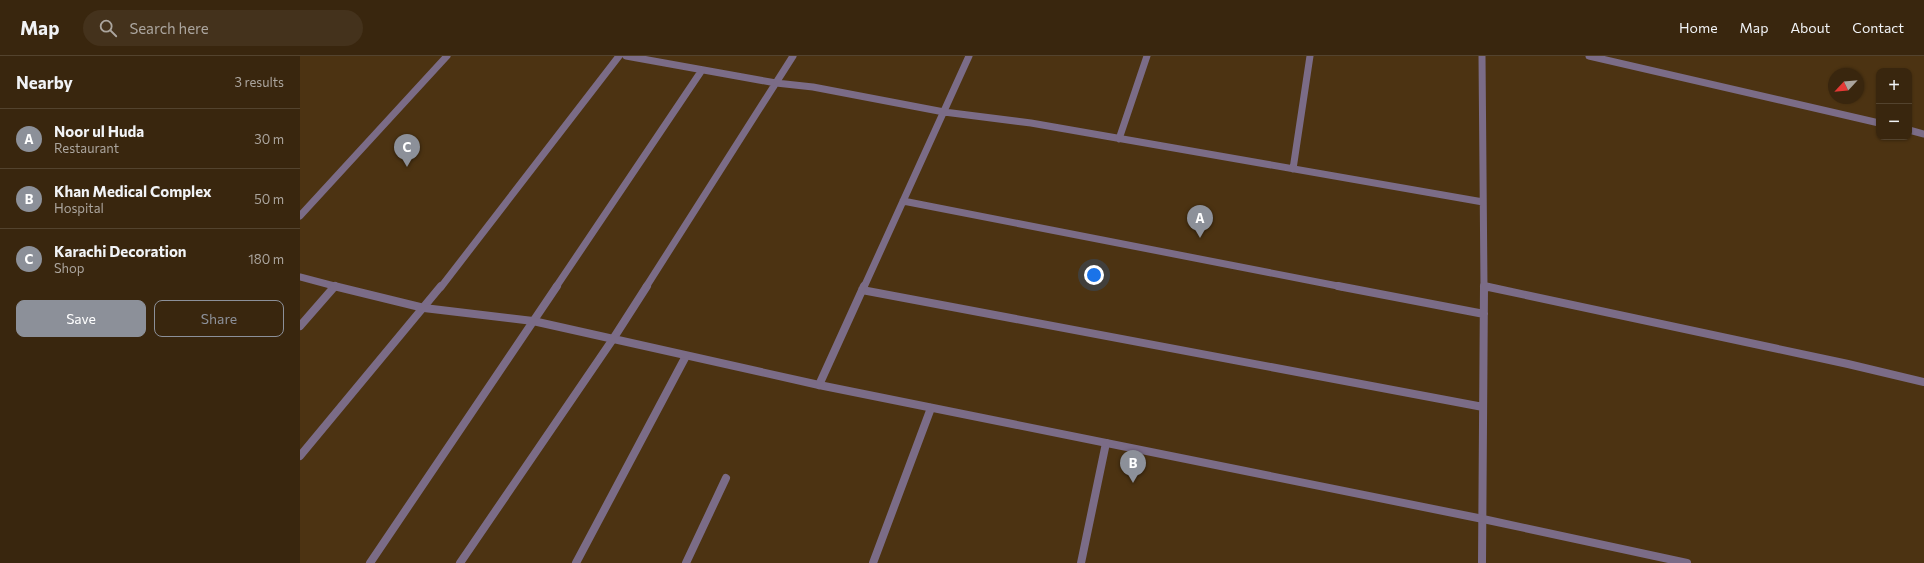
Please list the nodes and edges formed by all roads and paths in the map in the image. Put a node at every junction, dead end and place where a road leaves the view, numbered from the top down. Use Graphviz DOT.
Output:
graph roads {
  1 [pos="447,56"];
  2 [pos="619,56"];
  3 [pos="626,56"];
  4 [pos="793,56"];
  5 [pos="969,56"];
  6 [pos="1146,56"];
  7 [pos="1310,56"];
  8 [pos="1482,56"];
  9 [pos="1589,56"];
  10 [pos="702,70"];
  11 [pos="776,83"];
  12 [pos="944,112"];
  13 [pos="1876,122"];
  14 [pos="1912,131"];
  15 [pos="1924,134"];
  16 [pos="1119,139"];
  17 [pos="1293,169"];
  18 [pos="903,201"];
  19 [pos="1483,202"];
  20 [pos="300,216"];
  21 [pos="300,277"];
  22 [pos="335,286"];
  23 [pos="1484,286"];
  24 [pos="862,290"];
  25 [pos="424,308"];
  26 [pos="1484,314"];
  27 [pos="533,321"];
  28 [pos="300,326"];
  29 [pos="613,339"];
  30 [pos="686,356"];
  31 [pos="1924,382"];
  32 [pos="819,385"];
  33 [pos="1483,407"];
  34 [pos="931,408"];
  35 [pos="1106,443"];
  36 [pos="300,456"];
  37 [pos="726,478"];
  38 [pos="1483,518"];
  39 [pos="370,563"];
  40 [pos="460,563"];
  41 [pos="576,563"];
  42 [pos="686,563"];
  43 [pos="873,563"];
  44 [pos="1081,563"];
  45 [pos="1482,563"];
  46 [pos="1687,563"];
  1 -- 20 [label="street"];
  2 -- 25 [label="street"];
  3 -- 10 [label="street"];
  4 -- 11 [label="street"];
  5 -- 12 [label="street"];
  6 -- 16 [label="street"];
  7 -- 17 [label="street"];
  8 -- 19 [label="street"];
  9 -- 13 [label="street"];
  10 -- 11 [label="street"];
  10 -- 27 [label="street"];
  11 -- 12 [label="street"];
  11 -- 29 [label="street"];
  12 -- 16 [label="street"];
  12 -- 18 [label="street"];
  14 -- 15 [label="street"];
  16 -- 17 [label="street"];
  17 -- 19 [label="street"];
  18 -- 24 [label="street"];
  18 -- 26 [label="street"];
  19 -- 23 [label="street"];
  21 -- 22 [label="street"];
  22 -- 25 [label="street"];
  22 -- 28 [label="street"];
  23 -- 26 [label="street"];
  23 -- 31 [label="street"];
  24 -- 32 [label="street"];
  24 -- 33 [label="street"];
  25 -- 27 [label="street"];
  25 -- 36 [label="street"];
  26 -- 33 [label="street"];
  27 -- 29 [label="street"];
  27 -- 39 [label="street"];
  29 -- 30 [label="street"];
  29 -- 40 [label="street"];
  30 -- 32 [label="street"];
  30 -- 41 [label="street"];
  32 -- 34 [label="street"];
  33 -- 38 [label="street"];
  34 -- 35 [label="street"];
  34 -- 43 [label="street"];
  35 -- 38 [label="street"];
  35 -- 44 [label="street"];
  37 -- 42 [label="street"];
  38 -- 45 [label="street"];
  38 -- 46 [label="street"];
}
